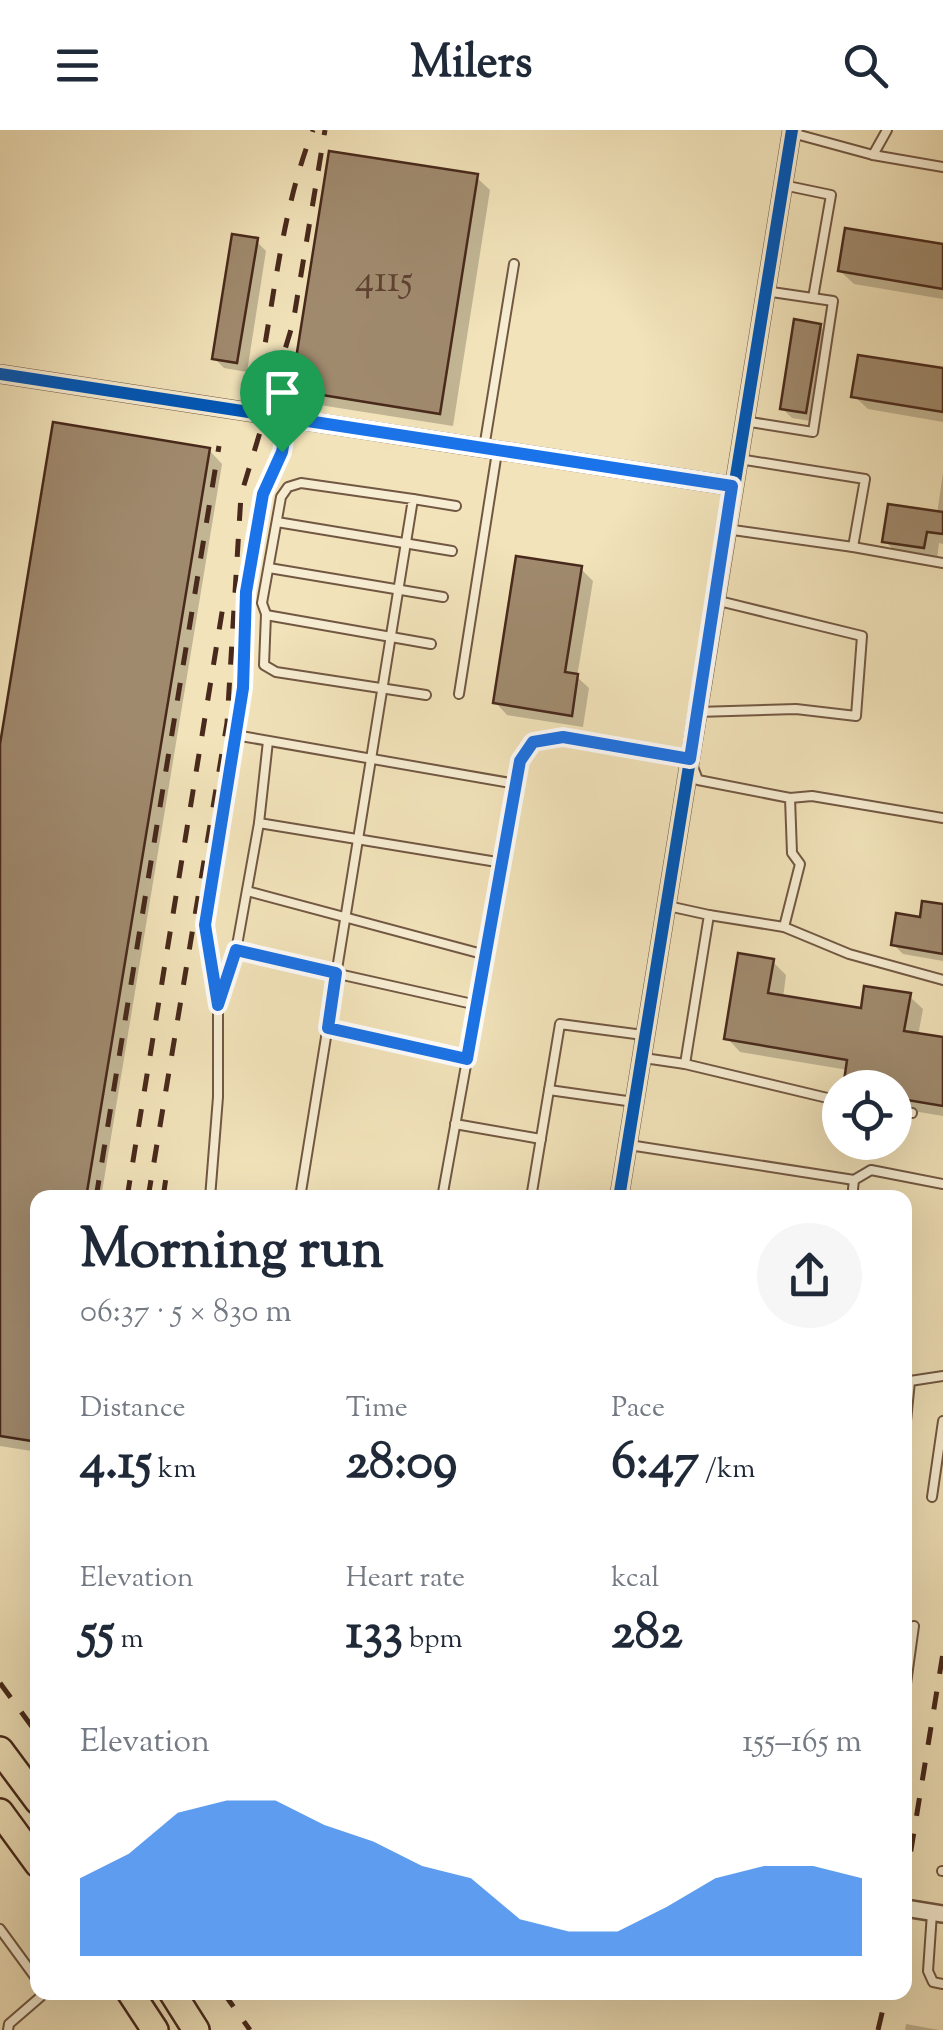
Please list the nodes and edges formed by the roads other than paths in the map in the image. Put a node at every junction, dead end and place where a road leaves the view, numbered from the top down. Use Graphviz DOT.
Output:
graph roads {
  1 [pos="887,130"];
  2 [pos="792,131"];
  3 [pos="873,155"];
  4 [pos="943,167"];
  5 [pos="783,185"];
  6 [pos="514,264"];
  7 [pos="765,291"];
  8 [pos="813,298"];
  9 [pos="0,374"];
  10 [pos="288,418"];
  11 [pos="743,421"];
  12 [pos="491,449"];
  13 [pos="737,459"];
  14 [pos="732,486"];
  15 [pos="413,499"];
  16 [pos="456,506"];
  17 [pos="277,522"];
  18 [pos="726,529"];
  19 [pos="406,542"];
  20 [pos="854,547"];
  21 [pos="452,551"];
  22 [pos="943,562"];
  23 [pos="269,568"];
  24 [pos="398,590"];
  25 [pos="443,598"];
  26 [pos="715,600"];
  27 [pos="266,615"];
  28 [pos="391,636"];
  29 [pos="431,644"];
  30 [pos="382,688"];
  31 [pos="459,694"];
  32 [pos="426,695"];
  33 [pos="697,712"];
  34 [pos="235,735"];
  35 [pos="268,741"];
  36 [pos="371,759"];
  37 [pos="690,759"];
  38 [pos="516,784"];
  39 [pos="790,798"];
  40 [pos="943,818"];
  41 [pos="259,823"];
  42 [pos="358,839"];
  43 [pos="502,863"];
  44 [pos="247,891"];
  45 [pos="668,906"];
  46 [pos="709,914"];
  47 [pos="345,920"];
  48 [pos="784,927"];
  49 [pos="236,950"];
  50 [pos="486,955"];
  51 [pos="336,973"];
  52 [pos="943,980"];
  53 [pos="218,1005"];
  54 [pos="477,1005"];
  55 [pos="328,1028"];
  56 [pos="648,1036"];
  57 [pos="644,1058"];
  58 [pos="467,1059"];
  59 [pos="684,1064"];
  60 [pos="549,1090"];
  61 [pos="822,1098"];
  62 [pos="636,1103"];
  63 [pos="455,1124"];
  64 [pos="541,1139"];
  65 [pos="629,1145"];
  66 [pos="854,1180"];
  67 [pos="943,1184"];
  68 [pos="210,1190"];
  69 [pos="301,1190"];
  70 [pos="443,1190"];
  71 [pos="532,1190"];
  72 [pos="621,1190"];
  73 [pos="853,1190"];
  74 [pos="943,1376"];
  75 [pos="912,1380"];
  76 [pos="943,1421"];
  77 [pos="932,1497"];
  78 [pos="914,1626"];
  79 [pos="912,1640"];
  80 [pos="0,1750"];
  81 [pos="30,1790"];
  82 [pos="0,1812"];
  83 [pos="30,1853"];
  84 [pos="912,1909"];
  85 [pos="938,1913"];
  86 [pos="0,1929"];
  87 [pos="30,1970"];
  88 [pos="943,1984"];
  89 [pos="37,2000"];
  90 [pos="135,2000"];
  91 [pos="177,2000"];
  92 [pos="8,2030"];
  93 [pos="155,2030"];
  94 [pos="196,2030"];
  1 -- 3 [label="lane"];
  2 -- 3 [label="lane"];
  2 -- 5 [label="street"];
  3 -- 4 [label="lane"];
  5 -- 7 [label="street"];
  5 -- 8 [label="lane"];
  6 -- 12 [label="lane"];
  7 -- 8 [label="lane"];
  7 -- 11 [label="street"];
  8 -- 11 [label="lane"];
  9 -- 10 [label="street"];
  10 -- 12 [label="street"];
  10 -- 34 [label="lane"];
  11 -- 13 [label="street"];
  12 -- 14 [label="street"];
  12 -- 31 [label="lane"];
  13 -- 14 [label="street"];
  13 -- 20 [label="lane"];
  14 -- 18 [label="street"];
  15 -- 16 [label="lane"];
  15 -- 17 [label="lane"];
  15 -- 19 [label="lane"];
  17 -- 19 [label="lane"];
  17 -- 23 [label="lane"];
  18 -- 20 [label="lane"];
  18 -- 26 [label="street"];
  19 -- 21 [label="lane"];
  19 -- 24 [label="lane"];
  20 -- 22 [label="lane"];
  23 -- 24 [label="lane"];
  23 -- 27 [label="lane"];
  24 -- 25 [label="lane"];
  24 -- 28 [label="lane"];
  26 -- 33 [label="street"];
  26 -- 33 [label="lane"];
  27 -- 28 [label="lane"];
  27 -- 30 [label="lane"];
  28 -- 29 [label="lane"];
  28 -- 30 [label="lane"];
  30 -- 32 [label="lane"];
  30 -- 36 [label="lane"];
  33 -- 37 [label="street"];
  34 -- 35 [label="lane"];
  34 -- 53 [label="lane"];
  35 -- 36 [label="lane"];
  35 -- 41 [label="lane"];
  36 -- 38 [label="lane"];
  36 -- 42 [label="lane"];
  37 -- 38 [label="lane"];
  37 -- 39 [label="lane"];
  37 -- 45 [label="street"];
  38 -- 43 [label="lane"];
  39 -- 40 [label="lane"];
  39 -- 48 [label="lane"];
  41 -- 42 [label="lane"];
  41 -- 44 [label="lane"];
  42 -- 43 [label="lane"];
  42 -- 47 [label="lane"];
  43 -- 50 [label="lane"];
  44 -- 47 [label="lane"];
  44 -- 49 [label="lane"];
  45 -- 46 [label="lane"];
  45 -- 56 [label="street"];
  46 -- 48 [label="lane"];
  46 -- 59 [label="lane"];
  47 -- 50 [label="lane"];
  47 -- 51 [label="lane"];
  48 -- 52 [label="lane"];
  49 -- 51 [label="lane"];
  49 -- 53 [label="lane"];
  50 -- 54 [label="lane"];
  51 -- 54 [label="lane"];
  51 -- 55 [label="lane"];
  53 -- 68 [label="lane"];
  54 -- 58 [label="lane"];
  55 -- 58 [label="lane"];
  55 -- 69 [label="lane"];
  56 -- 57 [label="street"];
  56 -- 60 [label="lane"];
  57 -- 59 [label="lane"];
  57 -- 62 [label="street"];
  58 -- 63 [label="lane"];
  59 -- 61 [label="lane"];
  60 -- 62 [label="lane"];
  60 -- 64 [label="lane"];
  62 -- 65 [label="street"];
  63 -- 64 [label="lane"];
  63 -- 70 [label="lane"];
  64 -- 71 [label="lane"];
  65 -- 66 [label="lane"];
  65 -- 72 [label="street"];
  66 -- 67 [label="lane"];
  66 -- 73 [label="lane"];
  74 -- 75 [label="lane"];
  76 -- 77 [label="lane"];
  78 -- 79 [label="lane"];
  80 -- 81 [label="highway"];
  82 -- 83 [label="highway"];
  84 -- 85 [label="street"];
  85 -- 88 [label="lane"];
  86 -- 87 [label="lane"];
  89 -- 92 [label="lane"];
  90 -- 93 [label="highway"];
  91 -- 94 [label="highway"];
}
